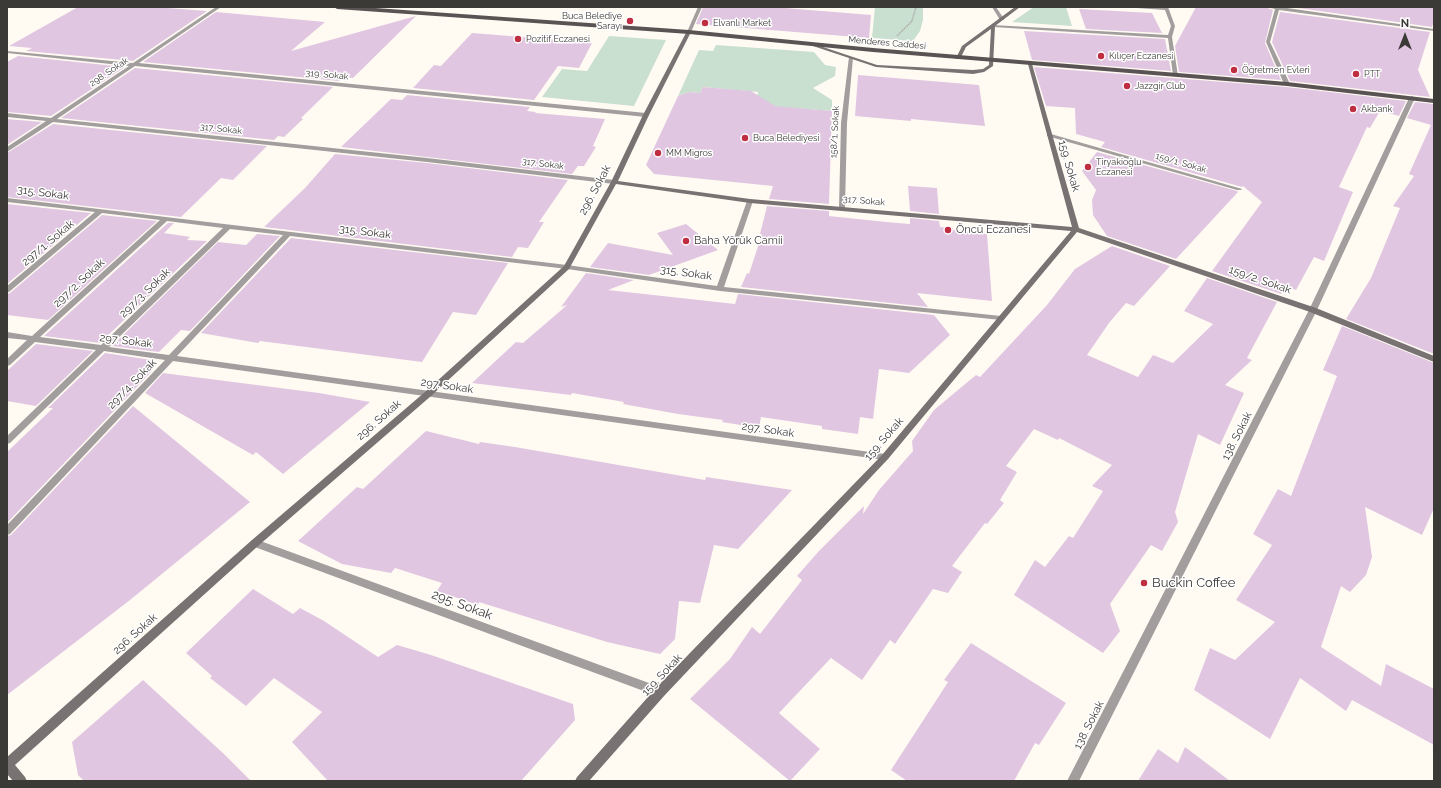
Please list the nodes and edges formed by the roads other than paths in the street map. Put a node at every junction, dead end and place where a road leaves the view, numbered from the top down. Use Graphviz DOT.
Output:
graph roads {
  1 [pos="219,7"];
  2 [pos="337,7"];
  3 [pos="700,7"];
  4 [pos="994,7"];
  5 [pos="1018,7"];
  6 [pos="1136,7"];
  7 [pos="1268,7"];
  8 [pos="1166,8"];
  9 [pos="1277,8"];
  10 [pos="1002,19"];
  11 [pos="993,26"];
  12 [pos="1434,30"];
  13 [pos="689,32"];
  14 [pos="1170,36"];
  15 [pos="812,45"];
  16 [pos="7,52"];
  17 [pos="851,58"];
  18 [pos="958,58"];
  19 [pos="990,60"];
  20 [pos="1030,64"];
  21 [pos="134,65"];
  22 [pos="1176,75"];
  23 [pos="1288,84"];
  24 [pos="1412,98"];
  25 [pos="1434,101"];
  26 [pos="646,114"];
  27 [pos="7,115"];
  28 [pos="52,120"];
  29 [pos="1049,135"];
  30 [pos="7,150"];
  31 [pos="614,182"];
  32 [pos="1240,189"];
  33 [pos="7,200"];
  34 [pos="750,201"];
  35 [pos="842,208"];
  36 [pos="101,211"];
  37 [pos="165,218"];
  38 [pos="229,226"];
  39 [pos="1076,229"];
  40 [pos="288,234"];
  41 [pos="567,267"];
  42 [pos="720,289"];
  43 [pos="7,290"];
  44 [pos="1313,310"];
  45 [pos="1001,318"];
  46 [pos="7,335"];
  47 [pos="33,339"];
  48 [pos="104,349"];
  49 [pos="172,358"];
  50 [pos="1434,358"];
  51 [pos="7,363"];
  52 [pos="428,394"];
  53 [pos="7,440"];
  54 [pos="884,457"];
  55 [pos="7,531"];
  56 [pos="256,543"];
  57 [pos="660,692"];
  58 [pos="7,765"];
  59 [pos="21,781"];
  60 [pos="581,781"];
  61 [pos="1073,781"];
  1 -- 21 [label="street, 298. Sokak"];
  2 -- 13 [label="main road, Menderes Caddesi"];
  3 -- 13 [label="street"];
  4 -- 10 [label="street"];
  5 -- 10 [label="street"];
  6 -- 8 [label="street"];
  7 -- 9 [label="street"];
  8 -- 14 [label="street"];
  9 -- 12 [label="street"];
  9 -- 23 [label="street"];
  10 -- 11 [label="street"];
  11 -- 14 [label="street"];
  11 -- 18 [label="street"];
  11 -- 19 [label="street"];
  13 -- 15 [label="main road, Menderes Caddesi"];
  13 -- 26 [label="street, 296. Sokak"];
  14 -- 22 [label="street"];
  15 -- 17 [label="street"];
  15 -- 18 [label="main road, Menderes Caddesi"];
  16 -- 21 [label="street, 319. Sokak"];
  17 -- 19 [label="street"];
  17 -- 35 [label="street, 158/1. Sokak"];
  18 -- 19 [label="main road, Menderes Caddesi"];
  19 -- 20 [label="main road, Menderes Caddesi"];
  20 -- 22 [label="main road, Menderes Caddesi"];
  20 -- 29 [label="street, 159. Sokak"];
  21 -- 26 [label="street, 319. Sokak"];
  21 -- 28 [label="street, 298. Sokak"];
  22 -- 23 [label="main road, Menderes Caddesi"];
  23 -- 24 [label="main road, Menderes Caddesi"];
  24 -- 25 [label="main road, Menderes Caddesi"];
  24 -- 44 [label="street, 138. Sokak"];
  26 -- 31 [label="street, 296. Sokak"];
  27 -- 28 [label="street, 317. Sokak"];
  28 -- 30 [label="street, 298. Sokak"];
  28 -- 31 [label="street, 317. Sokak"];
  29 -- 32 [label="street, 159/1. Sokak"];
  29 -- 39 [label="street, 159. Sokak"];
  31 -- 34 [label="street, 317. Sokak"];
  31 -- 41 [label="street, 296. Sokak"];
  33 -- 36 [label="street, 315. Sokak"];
  34 -- 35 [label="street, 317. Sokak"];
  34 -- 42 [label="street, 315. Sokak"];
  35 -- 39 [label="street, 317. Sokak"];
  36 -- 37 [label="street, 315. Sokak"];
  36 -- 43 [label="street, 297/1. Sokak"];
  37 -- 38 [label="street, 315. Sokak"];
  37 -- 47 [label="street, 297/2. Sokak"];
  38 -- 40 [label="street, 315. Sokak"];
  38 -- 48 [label="street, 297/3. Sokak"];
  39 -- 44 [label="street, 159/2. Sokak"];
  39 -- 45 [label="street, 159. Sokak"];
  40 -- 41 [label="street, 315. Sokak"];
  40 -- 49 [label="street, 297/4. Sokak"];
  41 -- 42 [label="street, 315. Sokak"];
  41 -- 52 [label="street, 296. Sokak"];
  42 -- 45 [label="street, 315. Sokak"];
  44 -- 50 [label="street, 159/2. Sokak"];
  44 -- 61 [label="street, 138. Sokak"];
  45 -- 54 [label="street, 159. Sokak"];
  46 -- 47 [label="street, 297. Sokak"];
  47 -- 48 [label="street, 297. Sokak"];
  47 -- 51 [label="street, 297/2. Sokak"];
  48 -- 49 [label="street, 297. Sokak"];
  48 -- 53 [label="street, 297/3. Sokak"];
  49 -- 52 [label="street, 297. Sokak"];
  49 -- 55 [label="street, 297/4. Sokak"];
  52 -- 54 [label="street, 297. Sokak"];
  52 -- 56 [label="street, 296. Sokak"];
  54 -- 57 [label="street, 159. Sokak"];
  56 -- 57 [label="street, 295. Sokak"];
  56 -- 58 [label="street, 296. Sokak"];
  57 -- 60 [label="street, 159. Sokak"];
  58 -- 59 [label="street"];
}
